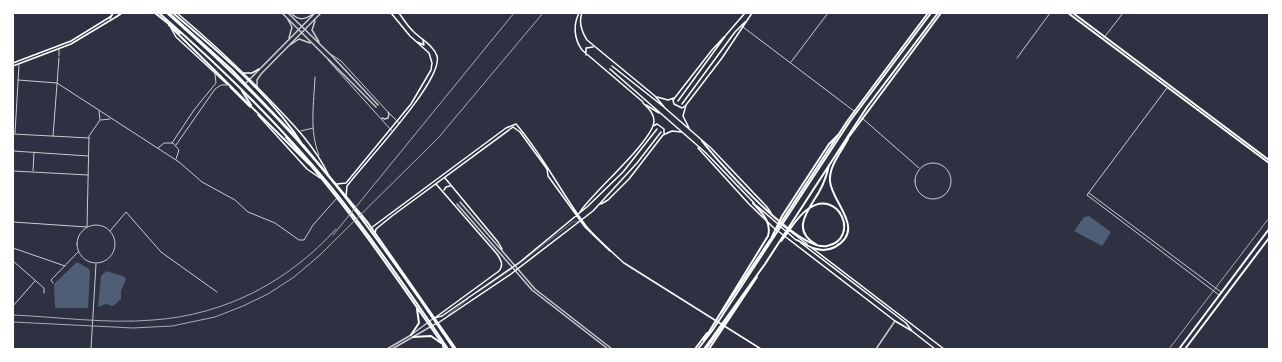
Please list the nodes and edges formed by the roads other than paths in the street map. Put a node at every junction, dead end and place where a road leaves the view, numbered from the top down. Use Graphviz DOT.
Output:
graph roads {
  1 [pos="114,13"];
  2 [pos="122,13"];
  3 [pos="152,13"];
  4 [pos="168,13"];
  5 [pos="173,13"];
  6 [pos="178,13"];
  7 [pos="282,13"];
  8 [pos="289,13"];
  9 [pos="315,13"];
  10 [pos="322,13"];
  11 [pos="392,13"];
  12 [pos="399,13"];
  13 [pos="579,13"];
  14 [pos="582,13"];
  15 [pos="745,13"];
  16 [pos="752,13"];
  17 [pos="828,13"];
  18 [pos="928,13"];
  19 [pos="932,13"];
  20 [pos="938,13"];
  21 [pos="941,13"];
  22 [pos="1050,13"];
  23 [pos="1068,13"];
  24 [pos="1073,13"];
  25 [pos="1123,13"];
  26 [pos="157,14"];
  27 [pos="286,16"];
  28 [pos="116,17"];
  29 [pos="110,18"];
  30 [pos="317,18"];
  31 [pos="176,19"];
  32 [pos="737,22"];
  33 [pos="169,25"];
  34 [pos="742,26"];
  35 [pos="302,27"];
  36 [pos="305,29"];
  37 [pos="299,30"];
  38 [pos="179,32"];
  39 [pos="301,32"];
  40 [pos="726,35"];
  41 [pos="1103,38"];
  42 [pos="288,39"];
  43 [pos="421,39"];
  44 [pos="414,40"];
  45 [pos="313,45"];
  46 [pos="322,45"];
  47 [pos="287,47"];
  48 [pos="595,47"];
  49 [pos="59,49"];
  50 [pos="331,55"];
  51 [pos="587,55"];
  52 [pos="59,56"];
  53 [pos="59,58"];
  54 [pos="1017,58"];
  55 [pos="327,59"];
  56 [pos="13,63"];
  57 [pos="790,63"];
  58 [pos="19,64"];
  59 [pos="13,66"];
  60 [pos="612,66"];
  61 [pos="259,69"];
  62 [pos="610,69"];
  63 [pos="214,72"];
  64 [pos="244,73"];
  65 [pos="315,77"];
  66 [pos="18,80"];
  67 [pos="250,80"];
  68 [pos="57,83"];
  69 [pos="246,83"];
  70 [pos="229,86"];
  71 [pos="257,87"];
  72 [pos="1168,87"];
  73 [pos="242,91"];
  74 [pos="655,96"];
  75 [pos="676,97"];
  76 [pos="678,101"];
  77 [pos="643,103"];
  78 [pos="682,104"];
  79 [pos="378,105"];
  80 [pos="686,105"];
  81 [pos="376,107"];
  82 [pos="665,108"];
  83 [pos="99,110"];
  84 [pos="255,111"];
  85 [pos="388,112"];
  86 [pos="854,112"];
  87 [pos="661,114"];
  88 [pos="111,118"];
  89 [pos="382,118"];
  90 [pos="863,119"];
  91 [pos="100,120"];
  92 [pos="397,121"];
  93 [pos="399,123"];
  94 [pos="653,126"];
  95 [pos="314,128"];
  96 [pos="390,128"];
  97 [pos="657,129"];
  98 [pos="690,129"];
  99 [pos="392,131"];
  100 [pos="299,132"];
  101 [pos="661,132"];
  102 [pos="683,133"];
  103 [pos="14,134"];
  104 [pos="850,134"];
  105 [pos="663,135"];
  106 [pos="838,135"];
  107 [pos="53,136"];
  108 [pos="89,138"];
  109 [pos="702,141"];
  110 [pos="172,143"];
  111 [pos="176,145"];
  112 [pos="696,145"];
  113 [pos="158,148"];
  114 [pos="13,151"];
  115 [pos="34,152"];
  116 [pos="308,153"];
  117 [pos="319,155"];
  118 [pos="89,156"];
  119 [pos="176,160"];
  120 [pos="1269,160"];
  121 [pos="1269,163"];
  122 [pos="829,165"];
  123 [pos="919,168"];
  124 [pos="13,171"];
  125 [pos="33,172"];
  126 [pos="320,174"];
  127 [pos="88,175"];
  128 [pos="330,176"];
  129 [pos="443,176"];
  130 [pos="445,178"];
  131 [pos="323,180"];
  132 [pos="434,182"];
  133 [pos="337,184"];
  134 [pos="436,184"];
  135 [pos="452,187"];
  136 [pos="444,192"];
  137 [pos="1089,193"];
  138 [pos="338,197"];
  139 [pos="347,197"];
  140 [pos="460,202"];
  141 [pos="753,203"];
  142 [pos="457,204"];
  143 [pos="599,205"];
  144 [pos="772,214"];
  145 [pos="578,215"];
  146 [pos="581,220"];
  147 [pos="765,220"];
  148 [pos="13,222"];
  149 [pos="780,224"];
  150 [pos="87,227"];
  151 [pos="371,228"];
  152 [pos="786,229"];
  153 [pos="1269,229"];
  154 [pos="776,230"];
  155 [pos="110,231"];
  156 [pos="375,233"];
  157 [pos="783,235"];
  158 [pos="1269,238"];
  159 [pos="798,240"];
  160 [pos="490,242"];
  161 [pos="778,245"];
  162 [pos="820,247"];
  163 [pos="13,248"];
  164 [pos="768,248"];
  165 [pos="502,249"];
  166 [pos="13,251"];
  167 [pos="78,252"];
  168 [pos="497,254"];
  169 [pos="13,261"];
  170 [pos="96,263"];
  171 [pos="765,264"];
  172 [pos="65,266"];
  173 [pos="515,266"];
  174 [pos="512,268"];
  175 [pos="518,269"];
  176 [pos="515,272"];
  177 [pos="404,275"];
  178 [pos="36,280"];
  179 [pos="398,280"];
  180 [pos="53,283"];
  181 [pos="217,292"];
  182 [pos="44,293"];
  183 [pos="1221,293"];
  184 [pos="1219,295"];
  185 [pos="13,306"];
  186 [pos="416,306"];
  187 [pos="434,318"];
  188 [pos="444,319"];
  189 [pos="717,320"];
  190 [pos="895,321"];
  191 [pos="428,323"];
  192 [pos="438,323"];
  193 [pos="724,324"];
  194 [pos="431,327"];
  195 [pos="912,331"];
  196 [pos="412,336"];
  197 [pos="443,344"];
  198 [pos="701,345"];
  199 [pos="91,349"];
  200 [pos="387,349"];
  201 [pos="392,349"];
  202 [pos="443,349"];
  203 [pos="447,349"];
  204 [pos="455,349"];
  205 [pos="608,349"];
  206 [pos="612,349"];
  207 [pos="697,349"];
  208 [pos="706,349"];
  209 [pos="762,349"];
  210 [pos="876,349"];
  211 [pos="935,349"];
  212 [pos="944,349"];
  213 [pos="1179,349"];
  214 [pos="1186,349"];
  1 -- 29 [label="main road"];
  2 -- 28 [label="main road"];
  3 -- 26 [label="main road"];
  4 -- 31 [label="main road"];
  4 -- 116 [label="main road"];
  5 -- 116 [label="main road"];
  6 -- 64 [label="main road"];
  7 -- 27 [label="street"];
  8 -- 9 [label="street"];
  8 -- 35 [label="street"];
  9 -- 35 [label="street"];
  10 -- 30 [label="street"];
  11 -- 44 [label="main road"];
  12 -- 43 [label="main road"];
  13 -- 51 [label="main road"];
  14 -- 48 [label="main road"];
  15 -- 32 [label="main road"];
  16 -- 34 [label="main road"];
  17 -- 57 [label="street"];
  18 -- 86 [label="main road"];
  19 -- 164 [label="main road"];
  20 -- 104 [label="main road"];
  21 -- 90 [label="main road"];
  22 -- 54 [label="street"];
  23 -- 41 [label="main road"];
  24 -- 41 [label="main road"];
  25 -- 41 [label="street"];
  26 -- 33 [label="main road"];
  26 -- 126 [label="main road"];
  27 -- 37 [label="street"];
  27 -- 42 [label="street"];
  28 -- 49 [label="main road"];
  29 -- 56 [label="main road"];
  30 -- 36 [label="street"];
  30 -- 46 [label="street"];
  31 -- 38 [label="main road"];
  31 -- 69 [label="main road"];
  32 -- 34 [label="street"];
  32 -- 40 [label="main road"];
  33 -- 38 [label="main road"];
  33 -- 63 [label="main road"];
  33 -- 126 [label="main road"];
  34 -- 57 [label="street"];
  34 -- 78 [label="main road"];
  34 -- 80 [label="main road"];
  35 -- 36 [label="street"];
  35 -- 37 [label="street"];
  36 -- 39 [label="street"];
  36 -- 46 [label="street"];
  37 -- 39 [label="street"];
  37 -- 42 [label="street"];
  38 -- 73 [label="main road"];
  39 -- 45 [label="street"];
  39 -- 47 [label="street"];
  40 -- 75 [label="main road"];
  40 -- 76 [label="main road"];
  41 -- 72 [label="main road"];
  42 -- 61 [label="street"];
  43 -- 44 [label="main road"];
  43 -- 93 [label="main road"];
  44 -- 92 [label="main road"];
  45 -- 47 [label="street"];
  45 -- 55 [label="street"];
  46 -- 50 [label="street"];
  47 -- 71 [label="street"];
  48 -- 51 [label="main road"];
  48 -- 74 [label="main road"];
  49 -- 52 [label="street"];
  49 -- 58 [label="main road"];
  50 -- 79 [label="street"];
  50 -- 85 [label="street"];
  51 -- 77 [label="main road"];
  53 -- 68 [label="street"];
  55 -- 81 [label="street"];
  55 -- 89 [label="street"];
  57 -- 86 [label="street"];
  58 -- 59 [label="main road"];
  58 -- 66 [label="street"];
  60 -- 82 [label="main road"];
  61 -- 64 [label="main road"];
  61 -- 67 [label="street"];
  62 -- 87 [label="main road"];
  63 -- 70 [label="main road"];
  63 -- 110 [label="street"];
  64 -- 67 [label="main road"];
  65 -- 95 [label="street"];
  66 -- 68 [label="street"];
  66 -- 103 [label="street"];
  67 -- 69 [label="street"];
  67 -- 71 [label="main road"];
  68 -- 83 [label="street"];
  68 -- 107 [label="street"];
  69 -- 128 [label="main road"];
  70 -- 84 [label="main road"];
  70 -- 111 [label="street"];
  71 -- 100 [label="main road"];
  72 -- 120 [label="main road"];
  72 -- 121 [label="main road"];
  72 -- 137 [label="street"];
  73 -- 84 [label="main road"];
  73 -- 131 [label="main road"];
  74 -- 75 [label="main road"];
  74 -- 82 [label="main road"];
  75 -- 80 [label="main road"];
  77 -- 87 [label="main road"];
  77 -- 94 [label="main road"];
  80 -- 98 [label="main road"];
  82 -- 98 [label="main road"];
  83 -- 88 [label="street"];
  83 -- 91 [label="street"];
  84 -- 131 [label="main road"];
  85 -- 89 [label="street"];
  85 -- 92 [label="street"];
  86 -- 90 [label="street"];
  86 -- 106 [label="main road"];
  87 -- 102 [label="main road"];
  88 -- 91 [label="street"];
  88 -- 113 [label="street"];
  89 -- 96 [label="street"];
  90 -- 122 [label="main road"];
  90 -- 123 [label="street"];
  91 -- 108 [label="street"];
  92 -- 93 [label="street"];
  92 -- 96 [label="main road"];
  93 -- 99 [label="main road"];
  94 -- 105 [label="main road"];
  94 -- 145 [label="main road"];
  95 -- 100 [label="street"];
  95 -- 117 [label="street"];
  96 -- 99 [label="street"];
  96 -- 133 [label="main road"];
  97 -- 145 [label="main road"];
  98 -- 109 [label="main road"];
  99 -- 139 [label="main road"];
  100 -- 117 [label="main road"];
  101 -- 143 [label="main road"];
  102 -- 105 [label="main road"];
  102 -- 112 [label="main road"];
  103 -- 107 [label="street"];
  104 -- 159 [label="main road"];
  104 -- 161 [label="main road"];
  105 -- 143 [label="main road"];
  106 -- 149 [label="main road"];
  106 -- 164 [label="main road"];
  107 -- 108 [label="street"];
  108 -- 118 [label="street"];
  109 -- 144 [label="main road"];
  109 -- 162 [label="main road"];
  110 -- 111 [label="street"];
  110 -- 113 [label="street"];
  111 -- 119 [label="street"];
  112 -- 141 [label="main road"];
  112 -- 147 [label="main road"];
  113 -- 119 [label="street"];
  114 -- 115 [label="street"];
  115 -- 118 [label="street"];
  115 -- 125 [label="street"];
  116 -- 204 [label="main road"];
  117 -- 128 [label="main road"];
  118 -- 127 [label="street"];
  119 -- 138 [label="street"];
  122 -- 152 [label="main road"];
  122 -- 162 [label="main road"];
  123 -- 123 [label="street"];
  124 -- 125 [label="street"];
  125 -- 127 [label="street"];
  126 -- 203 [label="main road"];
  127 -- 150 [label="street"];
  128 -- 133 [label="main road"];
  129 -- 130 [label="main road"];
  129 -- 132 [label="main road"];
  129 -- 145 [label="main road"];
  130 -- 134 [label="main road"];
  130 -- 135 [label="main road"];
  130 -- 145 [label="main road"];
  131 -- 138 [label="main road"];
  132 -- 134 [label="main road"];
  132 -- 151 [label="main road"];
  133 -- 139 [label="main road"];
  134 -- 136 [label="main road"];
  134 -- 156 [label="main road"];
  135 -- 136 [label="main road"];
  135 -- 165 [label="main road"];
  136 -- 168 [label="main road"];
  137 -- 183 [label="street"];
  137 -- 184 [label="street"];
  138 -- 179 [label="main road"];
  139 -- 151 [label="main road"];
  140 -- 165 [label="street"];
  141 -- 159 [label="main road"];
  141 -- 198 [label="main road"];
  142 -- 160 [label="street"];
  143 -- 146 [label="main road"];
  144 -- 147 [label="street"];
  144 -- 149 [label="main road"];
  145 -- 146 [label="main road"];
  145 -- 173 [label="main road"];
  146 -- 173 [label="lane"];
  146 -- 175 [label="main road"];
  146 -- 189 [label="main road"];
  147 -- 154 [label="main road"];
  148 -- 150 [label="street"];
  149 -- 152 [label="main road"];
  149 -- 154 [label="main road"];
  150 -- 155 [label="street"];
  150 -- 167 [label="street"];
  151 -- 156 [label="main road"];
  152 -- 157 [label="main road"];
  152 -- 212 [label="main road"];
  153 -- 183 [label="main road"];
  154 -- 157 [label="main road"];
  154 -- 189 [label="main road"];
  155 -- 170 [label="street"];
  155 -- 181 [label="street"];
  156 -- 177 [label="main road"];
  157 -- 190 [label="main road"];
  157 -- 193 [label="main road"];
  158 -- 214 [label="main road"];
  159 -- 195 [label="main road"];
  160 -- 168 [label="street"];
  160 -- 174 [label="street"];
  161 -- 162 [label="main road"];
  161 -- 171 [label="main road"];
  163 -- 166 [label="street"];
  163 -- 172 [label="street"];
  164 -- 198 [label="main road"];
  165 -- 173 [label="street"];
  167 -- 170 [label="street"];
  167 -- 172 [label="street"];
  168 -- 187 [label="main road"];
  169 -- 178 [label="street"];
  170 -- 199 [label="street"];
  171 -- 208 [label="main road"];
  171 -- 208 [label="main road"];
  172 -- 180 [label="street"];
  173 -- 174 [label="main road"];
  173 -- 175 [label="street"];
  174 -- 176 [label="street"];
  174 -- 187 [label="main road"];
  174 -- 188 [label="lane"];
  175 -- 176 [label="main road"];
  175 -- 206 [label="street"];
  176 -- 188 [label="main road"];
  176 -- 205 [label="street"];
  177 -- 179 [label="main road"];
  177 -- 187 [label="main road"];
  178 -- 182 [label="street"];
  178 -- 185 [label="street"];
  179 -- 186 [label="main road"];
  183 -- 184 [label="main road"];
  184 -- 213 [label="main road"];
  186 -- 191 [label="main road"];
  186 -- 196 [label="main road"];
  187 -- 191 [label="street"];
  187 -- 192 [label="main road"];
  188 -- 192 [label="main road"];
  189 -- 193 [label="main road"];
  189 -- 207 [label="main road"];
  190 -- 195 [label="main road"];
  190 -- 210 [label="street"];
  191 -- 194 [label="main road"];
  191 -- 196 [label="street"];
  192 -- 194 [label="street"];
  192 -- 204 [label="main road"];
  193 -- 208 [label="main road"];
  193 -- 209 [label="main road"];
  194 -- 196 [label="street"];
  194 -- 197 [label="main road"];
  195 -- 211 [label="main road"];
  196 -- 197 [label="main road"];
  196 -- 200 [label="street"];
  196 -- 201 [label="street"];
  197 -- 202 [label="main road"];
  197 -- 203 [label="main road"];
  198 -- 207 [label="main road"];
}
